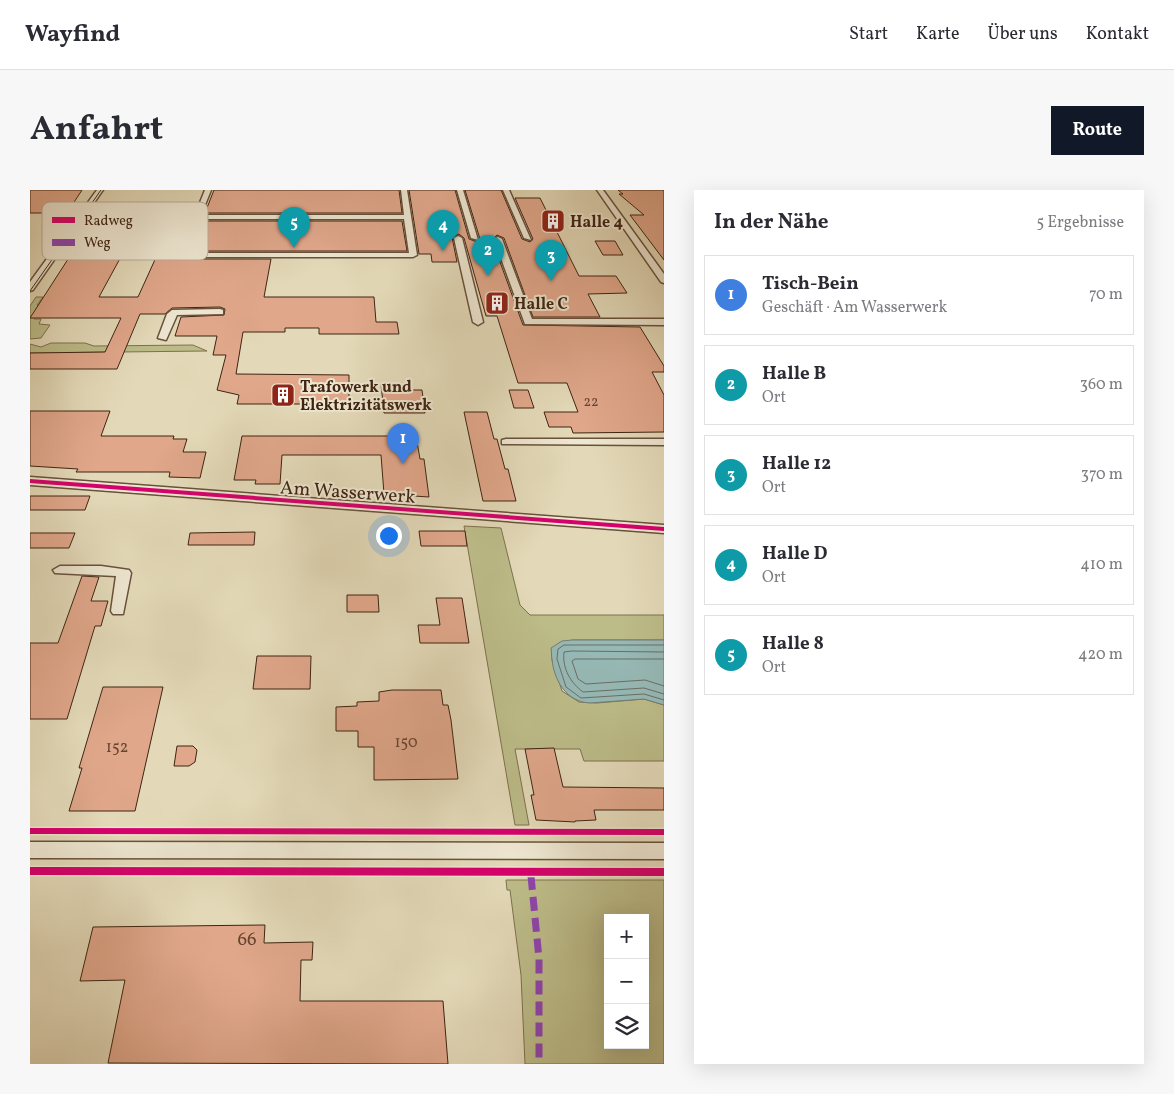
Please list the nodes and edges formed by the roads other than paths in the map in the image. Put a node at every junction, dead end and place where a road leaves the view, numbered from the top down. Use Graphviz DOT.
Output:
graph roads {
  1 [pos="100,190"];
  2 [pos="208,190"];
  3 [pos="404,190"];
  4 [pos="460,190"];
  5 [pos="506,190"];
  6 [pos="600,190"];
  7 [pos="91,202"];
  8 [pos="203,202"];
  9 [pos="208,217"];
  10 [pos="408,217"];
  11 [pos="458,238"];
  12 [pos="475,238"];
  13 [pos="498,238"];
  14 [pos="528,238"];
  15 [pos="208,255"];
  16 [pos="50,260"];
  17 [pos="664,280"];
  18 [pos="30,288"];
  19 [pos="220,312"];
  20 [pos="478,322"];
  21 [pos="664,322"];
  22 [pos="163,338"];
  23 [pos="506,442"];
  24 [pos="664,442"];
  25 [pos="30,481"];
  26 [pos="664,529"];
  27 [pos="60,570"];
  28 [pos="118,611"];
  29 [pos="30,850"];
  30 [pos="664,851"];
  1 -- 7 [label="street"];
  2 -- 8 [label="street"];
  3 -- 10 [label="street"];
  4 -- 12 [label="street"];
  5 -- 14 [label="street"];
  6 -- 17 [label="street"];
  9 -- 10 [label="street"];
  10 -- 15 [label="street"];
  11 -- 20 [label="street"];
  13 -- 21 [label="street"];
  16 -- 18 [label="street"];
  19 -- 22 [label="street"];
  23 -- 24 [label="street"];
  25 -- 26 [label="street, Am Wasserwerk"];
  27 -- 28 [label="street"];
  29 -- 30 [label="street"];
}
